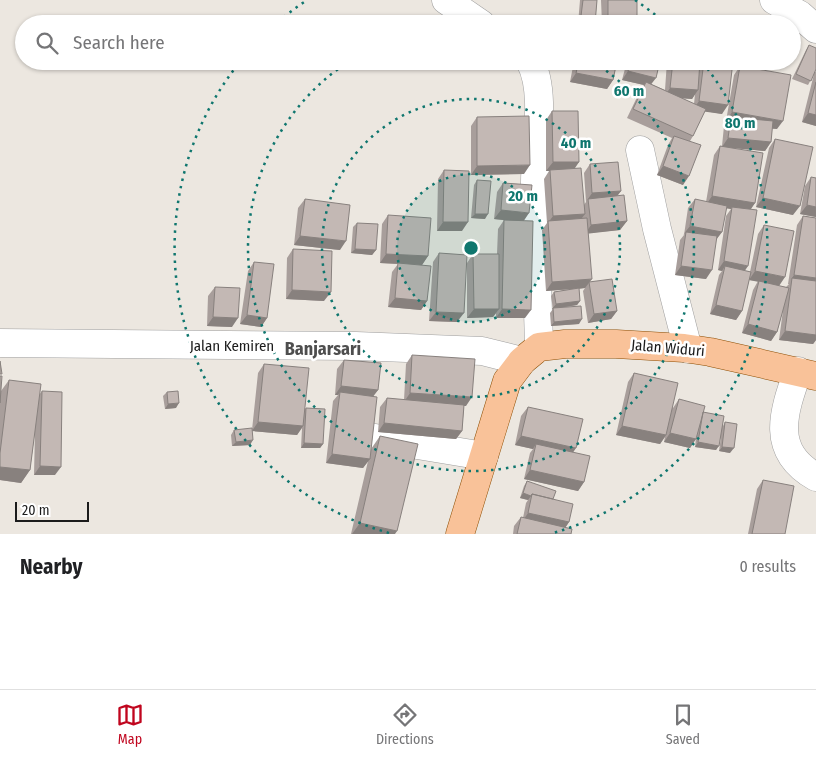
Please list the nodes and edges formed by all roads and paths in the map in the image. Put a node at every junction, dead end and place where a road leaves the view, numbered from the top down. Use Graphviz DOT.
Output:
graph roads {
  1 [pos="446,0"];
  2 [pos="774,0"];
  3 [pos="468,15"];
  4 [pos="800,15"];
  5 [pos="801,16"];
  6 [pos="816,29"];
  7 [pos="534,70"];
  8 [pos="640,150"];
  9 [pos="0,343"];
  10 [pos="686,348"];
  11 [pos="531,354"];
  12 [pos="802,379"];
  13 [pos="369,437"];
  14 [pos="484,456"];
  15 [pos="816,478"];
  16 [pos="460,534"];
  1 -- 3 [label="street"];
  2 -- 4 [label="street"];
  5 -- 6 [label="street"];
  7 -- 11 [label="street"];
  8 -- 10 [label="street"];
  9 -- 11 [label="street, Jalan Kemiren"];
  10 -- 11 [label="main road, Jalan Widuri"];
  10 -- 12 [label="main road, Jalan Widuri"];
  11 -- 14 [label="main road"];
  12 -- 15 [label="street"];
  13 -- 14 [label="street"];
  14 -- 16 [label="main road"];
}
